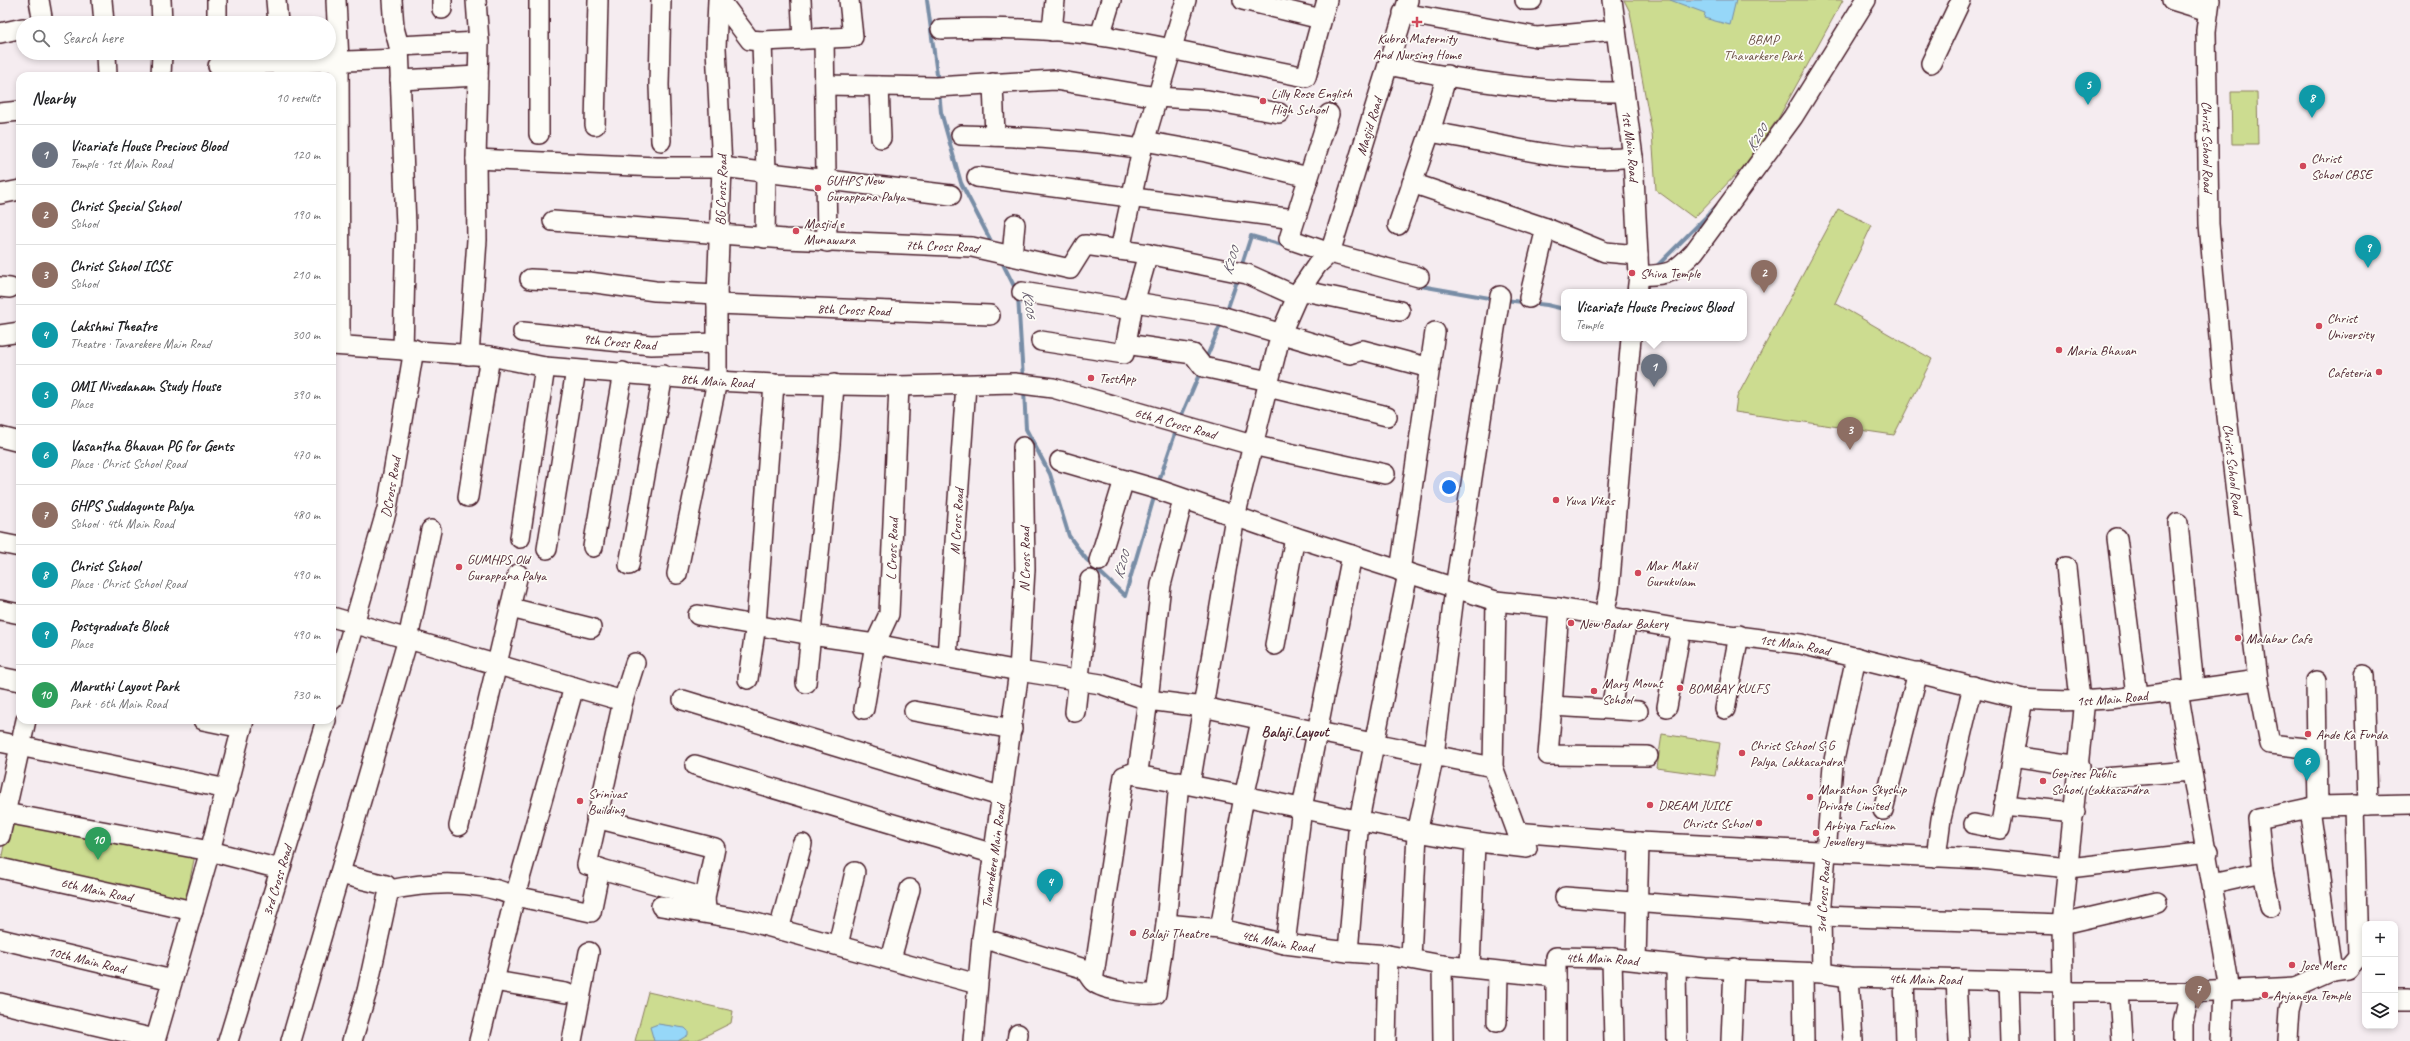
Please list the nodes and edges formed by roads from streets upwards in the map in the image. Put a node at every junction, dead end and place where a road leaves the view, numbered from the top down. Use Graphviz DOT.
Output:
graph roads {
  1 [pos="39,0"];
  2 [pos="102,0"];
  3 [pos="161,0"];
  4 [pos="217,0"];
  5 [pos="276,0"];
  6 [pos="336,0"];
  7 [pos="392,0"];
  8 [pos="476,0"];
  9 [pos="539,0"];
  10 [pos="598,0"];
  11 [pos="661,0"];
  12 [pos="719,0"];
  13 [pos="801,0"];
  14 [pos="849,0"];
  15 [pos="1055,0"];
  16 [pos="1111,0"];
  17 [pos="1186,0"];
  18 [pos="1243,0"];
  19 [pos="1326,0"];
  20 [pos="1525,0"];
  21 [pos="1532,0"];
  22 [pos="1607,0"];
  23 [pos="1612,0"];
  24 [pos="1866,0"];
  25 [pos="1961,0"];
  26 [pos="2172,0"];
  27 [pos="2209,6"];
  28 [pos="1406,7"];
  29 [pos="42,16"];
  30 [pos="103,16"];
  31 [pos="162,16"];
  32 [pos="217,16"];
  33 [pos="277,16"];
  34 [pos="1322,19"];
  35 [pos="941,29"];
  36 [pos="16,30"];
  37 [pos="1052,30"];
  38 [pos="1616,30"];
  39 [pos="0,33"];
  40 [pos="1100,36"];
  41 [pos="824,38"];
  42 [pos="803,39"];
  43 [pos="762,41"];
  44 [pos="479,42"];
  45 [pos="1171,48"];
  46 [pos="399,52"];
  47 [pos="106,60"];
  48 [pos="162,60"];
  49 [pos="339,62"];
  50 [pos="1931,63"];
  51 [pos="218,65"];
  52 [pos="281,65"];
  53 [pos="1388,65"];
  54 [pos="107,72"];
  55 [pos="161,72"];
  56 [pos="1447,75"];
  57 [pos="478,76"];
  58 [pos="400,80"];
  59 [pos="993,83"];
  60 [pos="826,85"];
  61 [pos="880,86"];
  62 [pos="1624,92"];
  63 [pos="1157,97"];
  64 [pos="16,111"];
  65 [pos="0,113"];
  66 [pos="1279,113"];
  67 [pos="1329,114"];
  68 [pos="595,125"];
  69 [pos="1430,132"];
  70 [pos="539,134"];
  71 [pos="961,135"];
  72 [pos="995,136"];
  73 [pos="881,138"];
  74 [pos="661,140"];
  75 [pos="1143,145"];
  76 [pos="1633,157"];
  77 [pos="476,159"];
  78 [pos="722,166"];
  79 [pos="766,172"];
  80 [pos="977,177"];
  81 [pos="1308,177"];
  82 [pos="826,181"];
  83 [pos="1412,183"];
  84 [pos="16,191"];
  85 [pos="0,194"];
  86 [pos="951,195"];
  87 [pos="1130,197"];
  88 [pos="1294,219"];
  89 [pos="553,221"];
  90 [pos="1015,224"];
  91 [pos="1398,225"];
  92 [pos="1546,228"];
  93 [pos="336,233"];
  94 [pos="719,234"];
  95 [pos="765,238"];
  96 [pos="827,242"];
  97 [pos="1120,250"];
  98 [pos="1330,253"];
  99 [pos="1148,254"];
  100 [pos="1638,255"];
  101 [pos="1012,256"];
  102 [pos="1419,278"];
  103 [pos="530,279"];
  104 [pos="1638,284"];
  105 [pos="1022,292"];
  106 [pos="1298,293"];
  107 [pos="1500,296"];
  108 [pos="1529,298"];
  109 [pos="717,299"];
  110 [pos="1134,306"];
  111 [pos="1400,311"];
  112 [pos="990,314"];
  113 [pos="523,332"];
  114 [pos="1281,332"];
  115 [pos="1435,332"];
  116 [pos="16,333"];
  117 [pos="0,335"];
  118 [pos="1041,341"];
  119 [pos="1630,341"];
  120 [pos="717,343"];
  121 [pos="1126,344"];
  122 [pos="336,347"];
  123 [pos="409,349"];
  124 [pos="469,355"];
  125 [pos="490,356"];
  126 [pos="545,367"];
  127 [pos="1430,368"];
  128 [pos="576,370"];
  129 [pos="623,372"];
  130 [pos="663,375"];
  131 [pos="717,381"];
  132 [pos="774,384"];
  133 [pos="834,384"];
  134 [pos="1269,384"];
  135 [pos="966,385"];
  136 [pos="899,386"];
  137 [pos="1387,416"];
  138 [pos="0,437"];
  139 [pos="16,441"];
  140 [pos="1252,445"];
  141 [pos="1023,447"];
  142 [pos="1060,461"];
  143 [pos="1385,474"];
  144 [pos="1124,480"];
  145 [pos="468,497"];
  146 [pos="1183,500"];
  147 [pos="1235,517"];
  148 [pos="2178,523"];
  149 [pos="432,530"];
  150 [pos="1295,537"];
  151 [pos="520,538"];
  152 [pos="2117,538"];
  153 [pos="0,543"];
  154 [pos="16,546"];
  155 [pos="593,547"];
  156 [pos="547,549"];
  157 [pos="1352,555"];
  158 [pos="1099,561"];
  159 [pos="629,565"];
  160 [pos="2066,567"];
  161 [pos="1404,572"];
  162 [pos="518,574"];
  163 [pos="677,574"];
  164 [pos="1090,580"];
  165 [pos="1455,588"];
  166 [pos="1496,601"];
  167 [pos="511,608"];
  168 [pos="1559,608"];
  169 [pos="0,610"];
  170 [pos="16,613"];
  171 [pos="698,615"];
  172 [pos="1604,616"];
  173 [pos="336,618"];
  174 [pos="1627,619"];
  175 [pos="356,623"];
  176 [pos="756,624"];
  177 [pos="591,628"];
  178 [pos="1681,629"];
  179 [pos="811,635"];
  180 [pos="1739,635"];
  181 [pos="408,639"];
  182 [pos="875,644"];
  183 [pos="1275,645"];
  184 [pos="947,657"];
  185 [pos="1856,657"];
  186 [pos="635,663"];
  187 [pos="498,665"];
  188 [pos="1019,671"];
  189 [pos="1918,672"];
  190 [pos="2364,675"];
  191 [pos="0,677"];
  192 [pos="748,679"];
  193 [pos="16,680"];
  194 [pos="1079,680"];
  195 [pos="2258,680"];
  196 [pos="2316,681"];
  197 [pos="806,683"];
  198 [pos="1973,686"];
  199 [pos="336,687"];
  200 [pos="574,687"];
  201 [pos="2186,689"];
  202 [pos="2137,695"];
  203 [pos="2023,699"];
  204 [pos="683,700"];
  205 [pos="1148,700"];
  206 [pos="2083,700"];
  207 [pos="622,701"];
  208 [pos="1552,706"];
  209 [pos="1203,707"];
  210 [pos="1667,707"];
  211 [pos="864,708"];
  212 [pos="1611,709"];
  213 [pos="1725,709"];
  214 [pos="914,711"];
  215 [pos="1638,711"];
  216 [pos="1075,712"];
  217 [pos="1261,720"];
  218 [pos="25,724"];
  219 [pos="243,724"];
  220 [pos="325,724"];
  221 [pos="1012,729"];
  222 [pos="1318,732"];
  223 [pos="0,742"];
  224 [pos="1373,742"];
  225 [pos="20,746"];
  226 [pos="2317,753"];
  227 [pos="1434,755"];
  228 [pos="1648,756"];
  229 [pos="2013,756"];
  230 [pos="695,765"];
  231 [pos="1493,767"];
  232 [pos="2191,771"];
  233 [pos="2079,773"];
  234 [pos="1130,774"];
  235 [pos="1184,783"];
  236 [pos="227,789"];
  237 [pos="1003,797"];
  238 [pos="1244,797"];
  239 [pos="2410,804"];
  240 [pos="2004,805"];
  241 [pos="2361,805"];
  242 [pos="2313,807"];
  243 [pos="1302,808"];
  244 [pos="1883,810"];
  245 [pos="3,812"];
  246 [pos="2075,812"];
  247 [pos="596,818"];
  248 [pos="1359,820"];
  249 [pos="1974,824"];
  250 [pos="459,826"];
  251 [pos="1517,832"];
  252 [pos="1417,834"];
  253 [pos="0,836"];
  254 [pos="1639,842"];
  255 [pos="1475,843"];
  256 [pos="802,844"];
  257 [pos="210,852"];
  258 [pos="1828,852"];
  259 [pos="2208,852"];
  260 [pos="994,854"];
  261 [pos="1936,857"];
  262 [pos="0,868"];
  263 [pos="600,868"];
  264 [pos="2069,868"];
  265 [pos="280,869"];
  266 [pos="855,872"];
  267 [pos="2263,872"];
  268 [pos="340,874"];
  269 [pos="2213,883"];
  270 [pos="910,889"];
  271 [pos="389,890"];
  272 [pos="515,896"];
  273 [pos="1565,897"];
  274 [pos="1637,902"];
  275 [pos="2157,902"];
  276 [pos="706,905"];
  277 [pos="661,906"];
  278 [pos="2270,907"];
  279 [pos="192,911"];
  280 [pos="1821,916"];
  281 [pos="1166,924"];
  282 [pos="2062,924"];
  283 [pos="1220,929"];
  284 [pos="779,930"];
  285 [pos="982,938"];
  286 [pos="0,939"];
  287 [pos="1285,944"];
  288 [pos="838,945"];
  289 [pos="589,952"];
  290 [pos="1348,952"];
  291 [pos="1388,955"];
  292 [pos="1411,958"];
  293 [pos="1612,958"];
  294 [pos="891,959"];
  295 [pos="1636,960"];
  296 [pos="1676,964"];
  297 [pos="1442,965"];
  298 [pos="1470,967"];
  299 [pos="1734,968"];
  300 [pos="2332,971"];
  301 [pos="1498,972"];
  302 [pos="1803,973"];
  303 [pos="1822,973"];
  304 [pos="1556,977"];
  305 [pos="1849,977"];
  306 [pos="1904,978"];
  307 [pos="1956,979"];
  308 [pos="172,980"];
  309 [pos="494,981"];
  310 [pos="1093,981"];
  311 [pos="2009,981"];
  312 [pos="977,984"];
  313 [pos="2063,987"];
  314 [pos="2296,987"];
  315 [pos="2226,991"];
  316 [pos="2190,992"];
  317 [pos="2120,993"];
  318 [pos="566,994"];
  319 [pos="2398,1000"];
  320 [pos="2410,1000"];
  321 [pos="0,1003"];
  322 [pos="1497,1022"];
  323 [pos="155,1040"];
  324 [pos="228,1041"];
  325 [pos="292,1041"];
  326 [pos="352,1041"];
  327 [pos="479,1041"];
  328 [pos="572,1041"];
  329 [pos="973,1041"];
  330 [pos="1386,1041"];
  331 [pos="1443,1041"];
  332 [pos="1556,1041"];
  333 [pos="1614,1041"];
  334 [pos="1677,1041"];
  335 [pos="1731,1041"];
  336 [pos="1804,1041"];
  337 [pos="1853,1041"];
  338 [pos="1906,1041"];
  339 [pos="1959,1041"];
  340 [pos="2012,1041"];
  341 [pos="2064,1041"];
  342 [pos="2122,1041"];
  343 [pos="2183,1041"];
  344 [pos="2221,1041"];
  345 [pos="2288,1041"];
  1 -- 29 [label="street"];
  2 -- 30 [label="street"];
  3 -- 31 [label="street"];
  4 -- 32 [label="street"];
  5 -- 33 [label="street"];
  6 -- 49 [label="street"];
  7 -- 46 [label="street, DCross Road"];
  8 -- 44 [label="street"];
  9 -- 70 [label="street"];
  10 -- 68 [label="street"];
  11 -- 74 [label="street"];
  12 -- 43 [label="street"];
  12 -- 78 [label="street, BG Cross Road"];
  13 -- 42 [label="street"];
  14 -- 41 [label="street"];
  15 -- 37 [label="street"];
  16 -- 40 [label="street"];
  17 -- 45 [label="street"];
  18 -- 34 [label="street"];
  19 -- 34 [label="street"];
  20 -- 21 [label="street"];
  22 -- 23 [label="street"];
  23 -- 38 [label="street, 1st Main Road"];
  24 -- 104 [label="street"];
  25 -- 50 [label="street"];
  26 -- 27 [label="street"];
  27 -- 195 [label="street, Christ School Road"];
  28 -- 38 [label="street"];
  28 -- 53 [label="street, Masjid Road"];
  34 -- 45 [label="street"];
  35 -- 37 [label="street"];
  36 -- 39 [label="street"];
  37 -- 40 [label="street"];
  38 -- 62 [label="street, 1st Main Road"];
  40 -- 45 [label="street"];
  41 -- 42 [label="street"];
  41 -- 60 [label="street"];
  42 -- 43 [label="street"];
  43 -- 79 [label="street"];
  44 -- 46 [label="street"];
  44 -- 57 [label="street"];
  45 -- 63 [label="street"];
  46 -- 49 [label="street"];
  46 -- 58 [label="street, DCross Road"];
  47 -- 54 [label="street"];
  48 -- 55 [label="street"];
  49 -- 52 [label="street"];
  49 -- 93 [label="street"];
  51 -- 52 [label="street"];
  53 -- 56 [label="street"];
  53 -- 98 [label="street, Masjid Road"];
  56 -- 62 [label="street"];
  56 -- 69 [label="street"];
  57 -- 58 [label="street"];
  57 -- 77 [label="street"];
  58 -- 123 [label="street, DCross Road"];
  59 -- 61 [label="street"];
  59 -- 63 [label="street"];
  59 -- 72 [label="street"];
  60 -- 61 [label="street"];
  60 -- 82 [label="street"];
  61 -- 73 [label="street"];
  62 -- 76 [label="street, 1st Main Road"];
  63 -- 66 [label="street"];
  63 -- 75 [label="street"];
  64 -- 65 [label="street"];
  67 -- 81 [label="street"];
  69 -- 76 [label="street"];
  69 -- 83 [label="street"];
  71 -- 72 [label="street"];
  72 -- 75 [label="street"];
  75 -- 81 [label="street"];
  75 -- 87 [label="street"];
  76 -- 100 [label="street, 1st Main Road"];
  77 -- 78 [label="street"];
  77 -- 124 [label="street"];
  78 -- 79 [label="street"];
  78 -- 94 [label="street, BG Cross Road"];
  79 -- 82 [label="street"];
  79 -- 95 [label="street"];
  80 -- 87 [label="street"];
  81 -- 88 [label="street"];
  82 -- 86 [label="street"];
  82 -- 96 [label="street"];
  83 -- 91 [label="street"];
  83 -- 92 [label="street"];
  84 -- 85 [label="street"];
  87 -- 88 [label="street"];
  87 -- 97 [label="street"];
  88 -- 98 [label="street"];
  89 -- 94 [label="street, 7th Cross Road"];
  90 -- 101 [label="street"];
  92 -- 100 [label="street"];
  92 -- 108 [label="street"];
  94 -- 95 [label="street, 7th Cross Road"];
  94 -- 109 [label="street, BG Cross Road"];
  95 -- 96 [label="street, 7th Cross Road"];
  96 -- 101 [label="street, 7th Cross Road"];
  97 -- 99 [label="street, 7th Cross Road"];
  97 -- 101 [label="street, 7th Cross Road"];
  98 -- 102 [label="street"];
  98 -- 106 [label="street"];
  99 -- 106 [label="street, 7th Cross Road"];
  99 -- 110 [label="street"];
  100 -- 104 [label="street, 1st Main Road"];
  103 -- 109 [label="street, 8th Cross Road"];
  105 -- 110 [label="street"];
  106 -- 111 [label="street, 7th Cross Road"];
  106 -- 114 [label="street"];
  107 -- 165 [label="street"];
  109 -- 112 [label="street, 8th Cross Road"];
  109 -- 120 [label="street, BG Cross Road"];
  110 -- 114 [label="street"];
  110 -- 121 [label="street"];
  113 -- 120 [label="street, 9th Cross Road"];
  114 -- 127 [label="street"];
  114 -- 134 [label="street"];
  115 -- 127 [label="street"];
  116 -- 117 [label="street"];
  118 -- 121 [label="street"];
  119 -- 172 [label="street"];
  120 -- 131 [label="street, BG Cross Road"];
  121 -- 134 [label="street"];
  122 -- 123 [label="street, 8th Main Road"];
  123 -- 124 [label="street, 8th Main Road"];
  123 -- 175 [label="street, DCross Road"];
  124 -- 125 [label="street, 8th Main Road"];
  125 -- 126 [label="street, 8th Main Road"];
  125 -- 145 [label="street"];
  126 -- 128 [label="street, 8th Main Road"];
  126 -- 151 [label="street"];
  127 -- 161 [label="street"];
  128 -- 129 [label="street, 8th Main Road"];
  128 -- 156 [label="street"];
  129 -- 130 [label="street, 8th Main Road"];
  129 -- 155 [label="street"];
  130 -- 131 [label="street, 8th Main Road"];
  130 -- 159 [label="street"];
  131 -- 132 [label="street, 8th Main Road"];
  131 -- 163 [label="street, BG Cross Road"];
  132 -- 133 [label="street, 8th Main Road"];
  132 -- 176 [label="street"];
  133 -- 136 [label="street, 8th Main Road"];
  133 -- 179 [label="street"];
  134 -- 137 [label="street"];
  134 -- 140 [label="street"];
  135 -- 136 [label="street, 8th Main Road"];
  135 -- 140 [label="street, 6th A Cross Road"];
  135 -- 184 [label="street, M Cross Road"];
  136 -- 182 [label="street, L Cross Road"];
  138 -- 139 [label="street"];
  140 -- 143 [label="street, 6th A Cross Road"];
  140 -- 147 [label="street"];
  141 -- 188 [label="street, N Cross Road"];
  142 -- 144 [label="street, 1st Main Road"];
  144 -- 146 [label="street, 1st Main Road"];
  144 -- 158 [label="street"];
  146 -- 147 [label="street, 1st Main Road"];
  146 -- 205 [label="street"];
  147 -- 150 [label="street, 1st Main Road"];
  147 -- 209 [label="street"];
  148 -- 201 [label="street"];
  149 -- 181 [label="street"];
  150 -- 157 [label="street, 1st Main Road"];
  150 -- 183 [label="street"];
  152 -- 202 [label="street"];
  153 -- 154 [label="street"];
  157 -- 161 [label="street, 1st Main Road"];
  157 -- 222 [label="street"];
  160 -- 206 [label="street"];
  161 -- 165 [label="street, 1st Main Road"];
  161 -- 224 [label="street"];
  162 -- 167 [label="street"];
  164 -- 194 [label="street"];
  165 -- 166 [label="street, 1st Main Road"];
  165 -- 227 [label="street"];
  166 -- 168 [label="street, 1st Main Road"];
  166 -- 231 [label="street"];
  167 -- 177 [label="street"];
  167 -- 187 [label="street"];
  168 -- 172 [label="street, 1st Main Road"];
  168 -- 208 [label="street"];
  169 -- 170 [label="street"];
  171 -- 176 [label="street"];
  172 -- 174 [label="street, 1st Main Road"];
  173 -- 175 [label="street"];
  174 -- 178 [label="street, 1st Main Road"];
  174 -- 212 [label="street"];
  175 -- 181 [label="street"];
  175 -- 199 [label="street"];
  176 -- 179 [label="street"];
  176 -- 192 [label="street"];
  178 -- 180 [label="street, 1st Main Road"];
  178 -- 210 [label="street"];
  179 -- 182 [label="street"];
  179 -- 197 [label="street"];
  180 -- 185 [label="street, 1st Main Road"];
  180 -- 213 [label="street"];
  181 -- 187 [label="street"];
  181 -- 268 [label="street"];
  182 -- 184 [label="street"];
  182 -- 211 [label="street, L Cross Road"];
  184 -- 188 [label="street"];
  185 -- 189 [label="street, 1st Main Road"];
  185 -- 258 [label="street, 3rd Cross Road"];
  186 -- 207 [label="street"];
  187 -- 200 [label="street"];
  187 -- 250 [label="street"];
  188 -- 194 [label="street"];
  188 -- 221 [label="street, Tavarekere Main Road"];
  189 -- 198 [label="street, 1st Main Road"];
  189 -- 244 [label="street"];
  190 -- 241 [label="street"];
  191 -- 193 [label="street"];
  194 -- 205 [label="street"];
  194 -- 216 [label="street"];
  195 -- 201 [label="street, 1st Main Road"];
  195 -- 226 [label="street, Christ School Road"];
  196 -- 226 [label="street"];
  198 -- 203 [label="street, 1st Main Road"];
  198 -- 261 [label="street"];
  200 -- 207 [label="street"];
  200 -- 272 [label="street"];
  201 -- 202 [label="street, 1st Main Road"];
  201 -- 232 [label="street"];
  202 -- 206 [label="street, 1st Main Road"];
  203 -- 206 [label="street, 1st Main Road"];
  203 -- 229 [label="street"];
  204 -- 237 [label="street"];
  205 -- 209 [label="street"];
  205 -- 234 [label="street"];
  206 -- 233 [label="street"];
  207 -- 247 [label="street"];
  208 -- 212 [label="street"];
  208 -- 228 [label="street"];
  209 -- 217 [label="street"];
  209 -- 235 [label="street"];
  212 -- 215 [label="street"];
  214 -- 221 [label="street"];
  217 -- 222 [label="street"];
  217 -- 238 [label="street"];
  218 -- 225 [label="street"];
  219 -- 236 [label="street"];
  220 -- 265 [label="street, 3rd Cross Road"];
  221 -- 237 [label="street, Tavarekere Main Road"];
  222 -- 224 [label="street"];
  222 -- 243 [label="street"];
  223 -- 225 [label="street"];
  224 -- 227 [label="street"];
  224 -- 248 [label="street"];
  225 -- 236 [label="street"];
  225 -- 245 [label="street"];
  226 -- 242 [label="street"];
  227 -- 231 [label="street"];
  227 -- 252 [label="street"];
  229 -- 233 [label="street"];
  229 -- 240 [label="street"];
  230 -- 260 [label="street"];
  231 -- 251 [label="street"];
  232 -- 233 [label="street"];
  232 -- 259 [label="street"];
  233 -- 246 [label="street"];
  234 -- 235 [label="street"];
  234 -- 310 [label="street"];
  235 -- 238 [label="street"];
  235 -- 281 [label="street"];
  236 -- 257 [label="street"];
  237 -- 260 [label="street, Tavarekere Main Road"];
  238 -- 243 [label="street"];
  238 -- 283 [label="street"];
  239 -- 241 [label="street"];
  240 -- 246 [label="street"];
  240 -- 249 [label="street"];
  241 -- 242 [label="street"];
  241 -- 300 [label="street"];
  242 -- 267 [label="street"];
  242 -- 300 [label="street"];
  243 -- 248 [label="street"];
  243 -- 287 [label="street"];
  245 -- 253 [label="street"];
  245 -- 257 [label="street"];
  246 -- 264 [label="street"];
  247 -- 263 [label="street"];
  247 -- 276 [label="street"];
  248 -- 252 [label="street"];
  248 -- 290 [label="street"];
  251 -- 254 [label="street"];
  251 -- 255 [label="street"];
  252 -- 255 [label="street"];
  252 -- 292 [label="street"];
  254 -- 258 [label="street"];
  254 -- 274 [label="street"];
  255 -- 298 [label="street"];
  256 -- 284 [label="street"];
  257 -- 265 [label="street"];
  257 -- 279 [label="street"];
  258 -- 261 [label="street"];
  258 -- 280 [label="street, 3rd Cross Road"];
  259 -- 264 [label="street"];
  259 -- 269 [label="street"];
  260 -- 285 [label="street, Tavarekere Main Road"];
  261 -- 264 [label="street"];
  262 -- 279 [label="street, 6th Main Road"];
  263 -- 272 [label="street"];
  263 -- 276 [label="street"];
  264 -- 282 [label="street"];
  265 -- 324 [label="street, 3rd Cross Road"];
  266 -- 288 [label="street"];
  267 -- 269 [label="street"];
  267 -- 278 [label="street"];
  268 -- 271 [label="street"];
  268 -- 325 [label="street"];
  269 -- 315 [label="street"];
  270 -- 294 [label="street"];
  271 -- 272 [label="street"];
  271 -- 326 [label="street"];
  272 -- 309 [label="street"];
  273 -- 274 [label="street"];
  274 -- 280 [label="street"];
  274 -- 295 [label="street"];
  275 -- 282 [label="street"];
  276 -- 277 [label="street"];
  276 -- 284 [label="street"];
  279 -- 308 [label="street"];
  280 -- 282 [label="street"];
  280 -- 303 [label="street, 3rd Cross Road"];
  281 -- 283 [label="street, 4th Main Road"];
  281 -- 310 [label="street"];
  282 -- 313 [label="street"];
  283 -- 287 [label="street, 4th Main Road"];
  284 -- 288 [label="street"];
  285 -- 310 [label="street"];
  285 -- 312 [label="street, Tavarekere Main Road"];
  286 -- 308 [label="street, 10th Main Road"];
  287 -- 290 [label="street, 4th Main Road"];
  288 -- 294 [label="street"];
  289 -- 328 [label="street"];
  290 -- 291 [label="street, 4th Main Road"];
  291 -- 292 [label="street, 4th Main Road"];
  291 -- 330 [label="street"];
  292 -- 297 [label="street, 4th Main Road"];
  293 -- 295 [label="street, 4th Main Road"];
  293 -- 304 [label="street, 4th Main Road"];
  293 -- 333 [label="street"];
  294 -- 312 [label="street"];
  295 -- 296 [label="street, 4th Main Road"];
  296 -- 299 [label="street, 4th Main Road"];
  296 -- 334 [label="street"];
  297 -- 298 [label="street, 4th Main Road"];
  297 -- 331 [label="street"];
  298 -- 301 [label="street, 4th Main Road"];
  299 -- 302 [label="street, 4th Main Road"];
  299 -- 335 [label="street"];
  300 -- 314 [label="street"];
  301 -- 304 [label="street, 4th Main Road"];
  301 -- 322 [label="street"];
  302 -- 303 [label="street, 4th Main Road"];
  302 -- 336 [label="street"];
  303 -- 305 [label="street, 4th Main Road"];
  304 -- 332 [label="street"];
  305 -- 306 [label="street, 4th Main Road"];
  305 -- 337 [label="street"];
  306 -- 307 [label="street, 4th Main Road"];
  306 -- 338 [label="street"];
  307 -- 311 [label="street, 4th Main Road"];
  307 -- 339 [label="street"];
  308 -- 323 [label="street"];
  309 -- 318 [label="street"];
  309 -- 327 [label="street"];
  311 -- 313 [label="street, 4th Main Road"];
  311 -- 340 [label="street"];
  312 -- 329 [label="street, Tavarekere Main Road"];
  313 -- 317 [label="street, 4th Main Road"];
  313 -- 341 [label="street"];
  314 -- 315 [label="street, 4th Main Road"];
  314 -- 345 [label="street"];
  315 -- 316 [label="street, 4th Main Road"];
  315 -- 344 [label="street"];
  316 -- 317 [label="street, 4th Main Road"];
  316 -- 343 [label="street"];
  317 -- 342 [label="street"];
  319 -- 320 [label="street"];
  321 -- 323 [label="street"];
}
